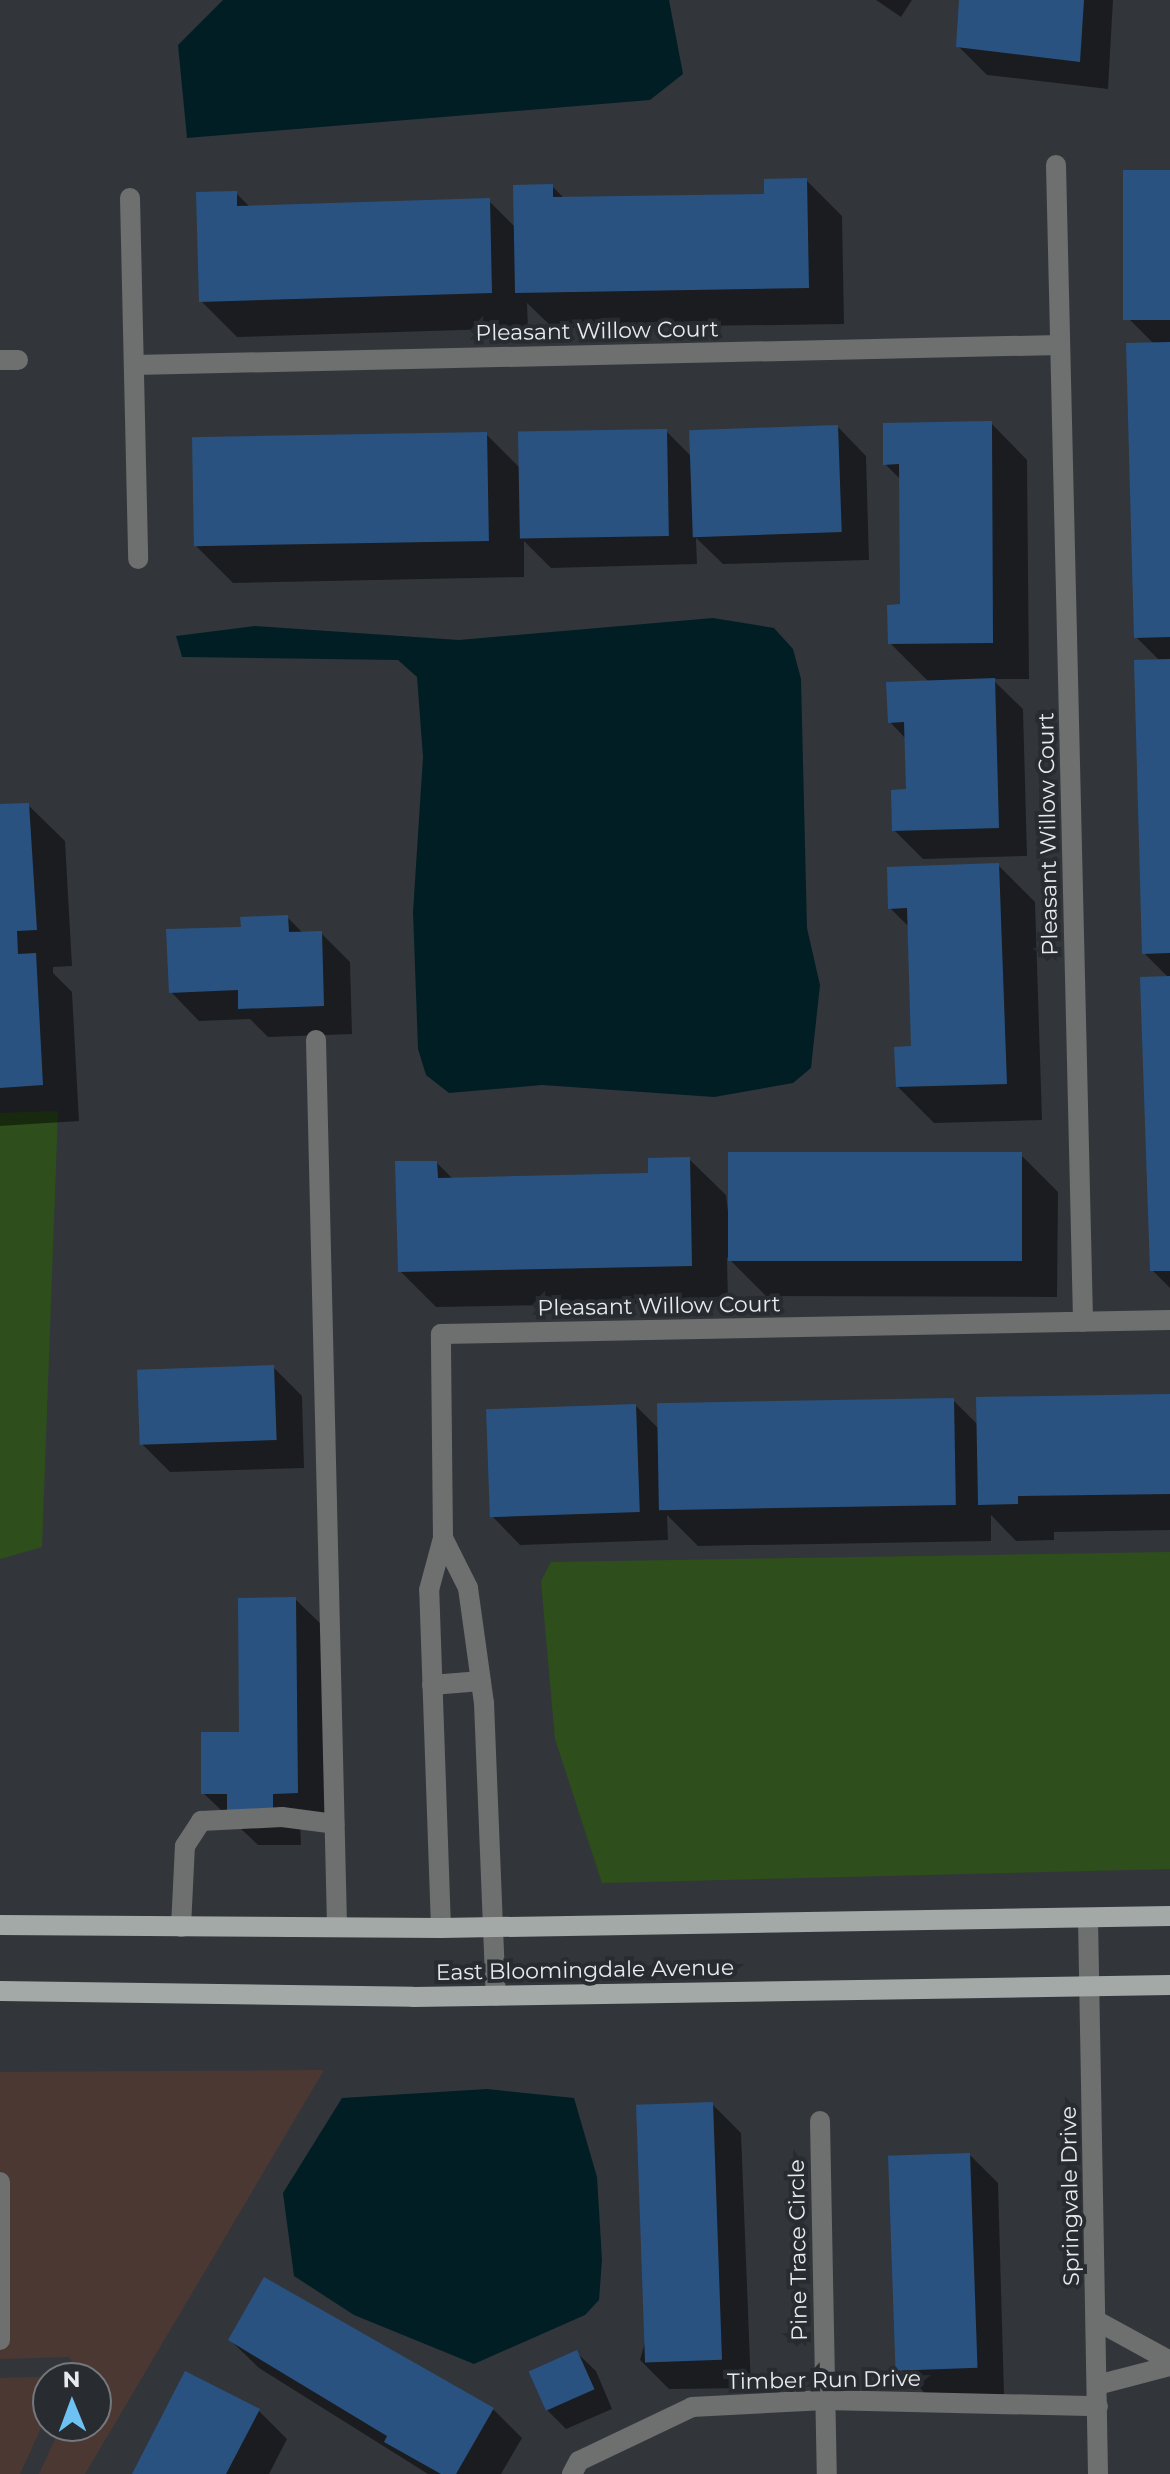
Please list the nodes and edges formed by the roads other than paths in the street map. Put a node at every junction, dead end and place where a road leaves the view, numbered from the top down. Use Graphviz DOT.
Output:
graph roads {
  1 [pos="1056,165"];
  2 [pos="130,198"];
  3 [pos="1060,345"];
  4 [pos="134,365"];
  5 [pos="138,559"];
  6 [pos="316,1040"];
  7 [pos="1170,1320"];
  8 [pos="1083,1322"];
  9 [pos="443,1538"];
  10 [pos="481,1681"];
  11 [pos="432,1685"];
  12 [pos="335,1824"];
  13 [pos="1170,1916"];
  14 [pos="1088,1918"];
  15 [pos="0,1925"];
  16 [pos="181,1927"];
  17 [pos="337,1927"];
  18 [pos="495,1927"];
  19 [pos="441,1928"];
  20 [pos="1170,1985"];
  21 [pos="1090,1987"];
  22 [pos="0,1991"];
  23 [pos="496,1996"];
  24 [pos="820,2121"];
  25 [pos="0,2182"];
  26 [pos="1097,2321"];
  27 [pos="0,2340"];
  28 [pos="1170,2363"];
  29 [pos="1097,2395"];
  30 [pos="825,2400"];
  31 [pos="572,2474"];
  32 [pos="827,2474"];
  33 [pos="1098,2474"];
  1 -- 3 [label="street, Pleasant Willow Court"];
  2 -- 4 [label="street"];
  3 -- 4 [label="street, Pleasant Willow Court"];
  3 -- 8 [label="street, Pleasant Willow Court"];
  4 -- 5 [label="street"];
  6 -- 12 [label="street"];
  7 -- 8 [label="street, Pleasant Willow Court"];
  8 -- 9 [label="street, Pleasant Willow Court"];
  9 -- 10 [label="street, Pleasant Willow Court"];
  9 -- 11 [label="street, Pleasant Willow Court"];
  10 -- 11 [label="street"];
  10 -- 18 [label="street, Pleasant Willow Court"];
  11 -- 19 [label="street, Pleasant Willow Court"];
  12 -- 16 [label="street"];
  12 -- 17 [label="street"];
  13 -- 14 [label="main road, East Bloomingdale Avenue"];
  14 -- 18 [label="main road, East Bloomingdale Avenue"];
  14 -- 21 [label="street, Springvale Drive"];
  15 -- 16 [label="main road, East Bloomingdale Avenue"];
  16 -- 17 [label="main road, East Bloomingdale Avenue"];
  17 -- 19 [label="main road, East Bloomingdale Avenue"];
  18 -- 19 [label="main road, East Bloomingdale Avenue"];
  18 -- 23 [label="street, Pleasant Willow Court"];
  20 -- 21 [label="main road, East Bloomingdale Avenue"];
  21 -- 23 [label="main road, East Bloomingdale Avenue"];
  21 -- 26 [label="street, Springvale Drive"];
  22 -- 23 [label="main road, East Bloomingdale Avenue"];
  24 -- 30 [label="street, Pine Trace Circle"];
  25 -- 27 [label="street"];
  26 -- 28 [label="street"];
  26 -- 29 [label="street, Springvale Drive"];
  28 -- 29 [label="street, Timber Run Drive"];
  29 -- 30 [label="street, Timber Run Drive"];
  29 -- 33 [label="street, Springvale Drive"];
  30 -- 31 [label="street, Timber Run Drive"];
  30 -- 32 [label="street, Pine Trace Circle"];
}
